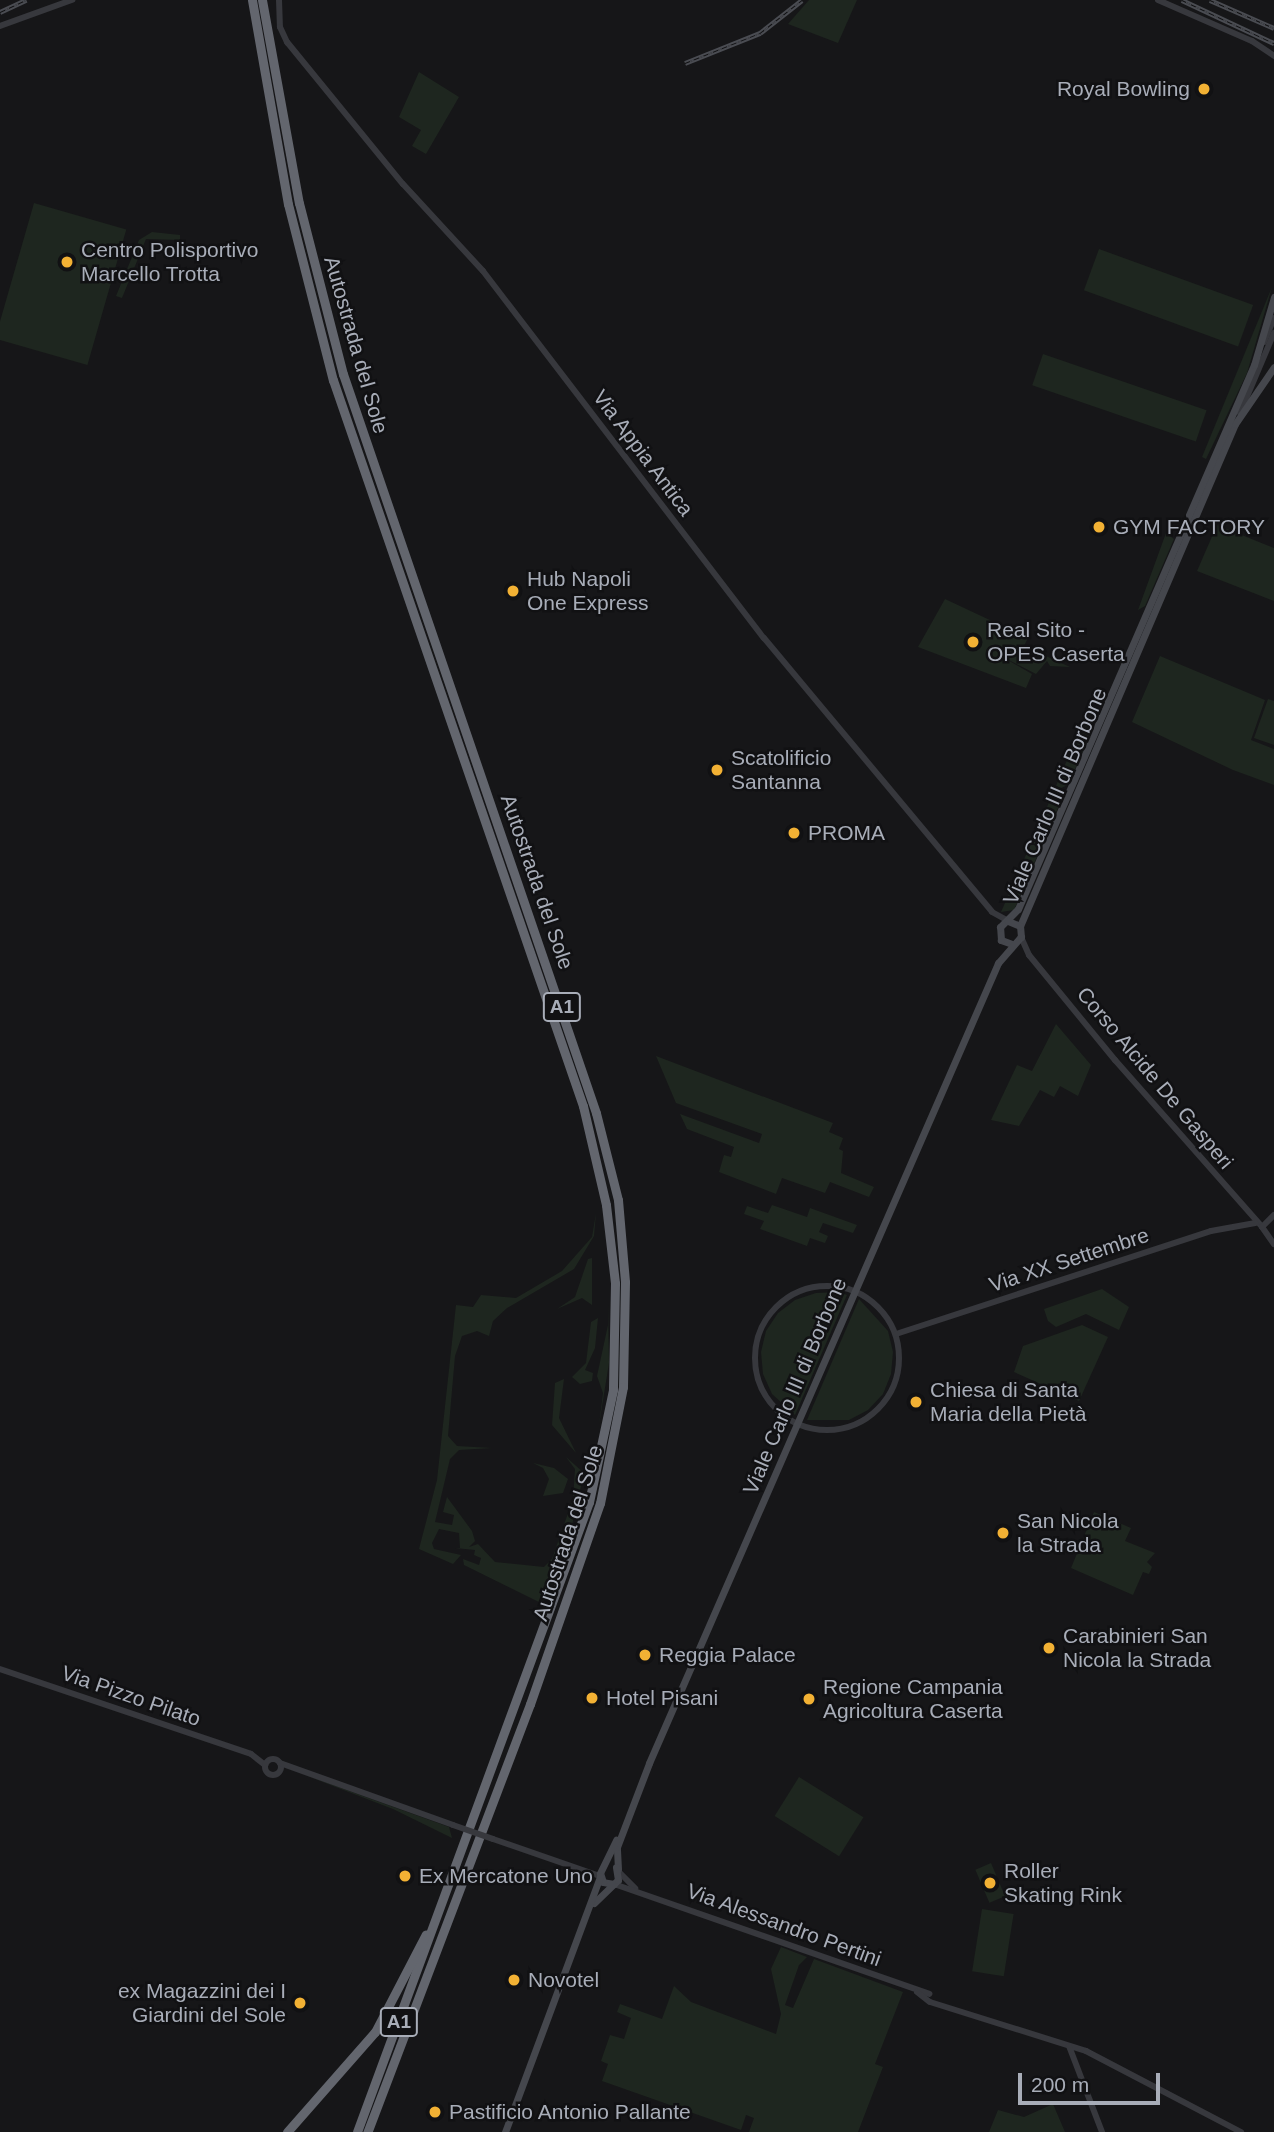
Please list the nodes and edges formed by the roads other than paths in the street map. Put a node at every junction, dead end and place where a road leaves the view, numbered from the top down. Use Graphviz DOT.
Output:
graph roads {
  1 [pos="72,0"];
  2 [pos="252,0"];
  3 [pos="261,0"];
  4 [pos="279,0"];
  5 [pos="286,0"];
  6 [pos="1158,0"];
  7 [pos="280,10"];
  8 [pos="259,21"];
  9 [pos="0,26"];
  10 [pos="1274,56"];
  11 [pos="1274,297"];
  12 [pos="1274,318"];
  13 [pos="1274,333"];
  14 [pos="1254,365"];
  15 [pos="1274,368"];
  16 [pos="1235,424"];
  17 [pos="992,912"];
  18 [pos="1008,921"];
  19 [pos="1020,926"];
  20 [pos="999,930"];
  21 [pos="1021,937"];
  22 [pos="1001,940"];
  23 [pos="1012,944"];
  24 [pos="1029,955"];
  25 [pos="998,963"];
  26 [pos="1274,1215"];
  27 [pos="1255,1223"];
  28 [pos="1262,1227"];
  29 [pos="1274,1244"];
  30 [pos="855,1292"];
  31 [pos="896,1334"];
  32 [pos="797,1424"];
  33 [pos="0,1669"];
  34 [pos="251,1754"];
  35 [pos="271,1759"];
  36 [pos="280,1763"];
  37 [pos="265,1765"];
  38 [pos="297,1769"];
  39 [pos="279,1773"];
  40 [pos="624,1824"];
  41 [pos="618,1870"];
  42 [pos="601,1872"];
  43 [pos="614,1884"];
  44 [pos="640,1891"];
  45 [pos="439,1911"];
  46 [pos="587,1912"];
  47 [pos="1069,2046"];
  48 [pos="368,2131"];
  49 [pos="287,2132"];
  50 [pos="357,2132"];
  51 [pos="506,2132"];
  52 [pos="1102,2132"];
  53 [pos="1241,2132"];
  1 -- 9 [label="street"];
  2 -- 8 [label="highway, Autostrada del Sole / A1"];
  3 -- 8 [label="highway, Autostrada del Sole / A1"];
  4 -- 7 [label="street, Via Appia Antica"];
  5 -- 7 [label="street"];
  6 -- 10 [label="street"];
  7 -- 17 [label="street, Via Appia Antica"];
  8 -- 45 [label="highway, Autostrada del Sole / A1"];
  8 -- 48 [label="highway, Autostrada del Sole / A1"];
  11 -- 14 [label="main road"];
  12 -- 14 [label="street, Viale Carlo III di Borbone"];
  13 -- 16 [label="street, Viale Carlo III di Borbone"];
  14 -- 18 [label="main road, Viale Carlo III di Borbone"];
  15 -- 16 [label="main road"];
  16 -- 19 [label="main road, Viale Carlo III di Borbone"];
  17 -- 18 [label="street, Via Appia Antica"];
  17 -- 20 [label="street, Via Appia Antica"];
  18 -- 19 [label="main road, Viale Carlo III di Borbone"];
  18 -- 20 [label="main road, Viale Carlo III di Borbone"];
  19 -- 21 [label="main road, Viale Carlo III di Borbone"];
  20 -- 22 [label="main road, Viale Carlo III di Borbone"];
  21 -- 23 [label="main road, Viale Carlo III di Borbone"];
  21 -- 24 [label="street, Corso Alcide De Gasperi"];
  22 -- 23 [label="main road"];
  22 -- 25 [label="main road, Viale Carlo III di Borbone"];
  23 -- 24 [label="street, Corso Alcide De Gasperi"];
  23 -- 25 [label="main road, Viale Carlo III di Borbone"];
  24 -- 27 [label="street, Corso Alcide De Gasperi"];
  25 -- 30 [label="main road, Viale Carlo III di Borbone"];
  26 -- 28 [label="street"];
  27 -- 28 [label="street"];
  27 -- 31 [label="street, Via XX Settembre"];
  28 -- 29 [label="street"];
  30 -- 31 [label="street"];
  30 -- 32 [label="main road, Viale Carlo III di Borbone"];
  30 -- 32 [label="street"];
  31 -- 32 [label="street"];
  32 -- 40 [label="main road, Viale Carlo III di Borbone"];
  33 -- 34 [label="street, Via Pizzo Pilato"];
  34 -- 35 [label="street"];
  34 -- 37 [label="street"];
  35 -- 36 [label="street"];
  35 -- 37 [label="street"];
  36 -- 38 [label="street"];
  36 -- 39 [label="street"];
  37 -- 39 [label="street"];
  38 -- 39 [label="street"];
  38 -- 42 [label="street, bridge"];
  40 -- 41 [label="main road, Viale Carlo III di Borbone"];
  40 -- 42 [label="main road, Viale Carlo III di Borbone"];
  41 -- 42 [label="main road"];
  41 -- 43 [label="main road, Viale Carlo III di Borbone"];
  41 -- 44 [label="street, Via Alessandro Pertini"];
  42 -- 43 [label="main road"];
  42 -- 46 [label="main road, Viale Carlo III di Borbone"];
  43 -- 44 [label="street, Via Alessandro Pertini"];
  43 -- 46 [label="main road, Viale Carlo III di Borbone"];
  44 -- 47 [label="street, Via Alessandro Pertini"];
  45 -- 49 [label="highway"];
  45 -- 50 [label="highway, Autostrada del Sole / A1"];
  46 -- 51 [label="main road, Viale Carlo III di Borbone"];
  47 -- 52 [label="street"];
  47 -- 53 [label="street, Via Alessandro Pertini"];
}
